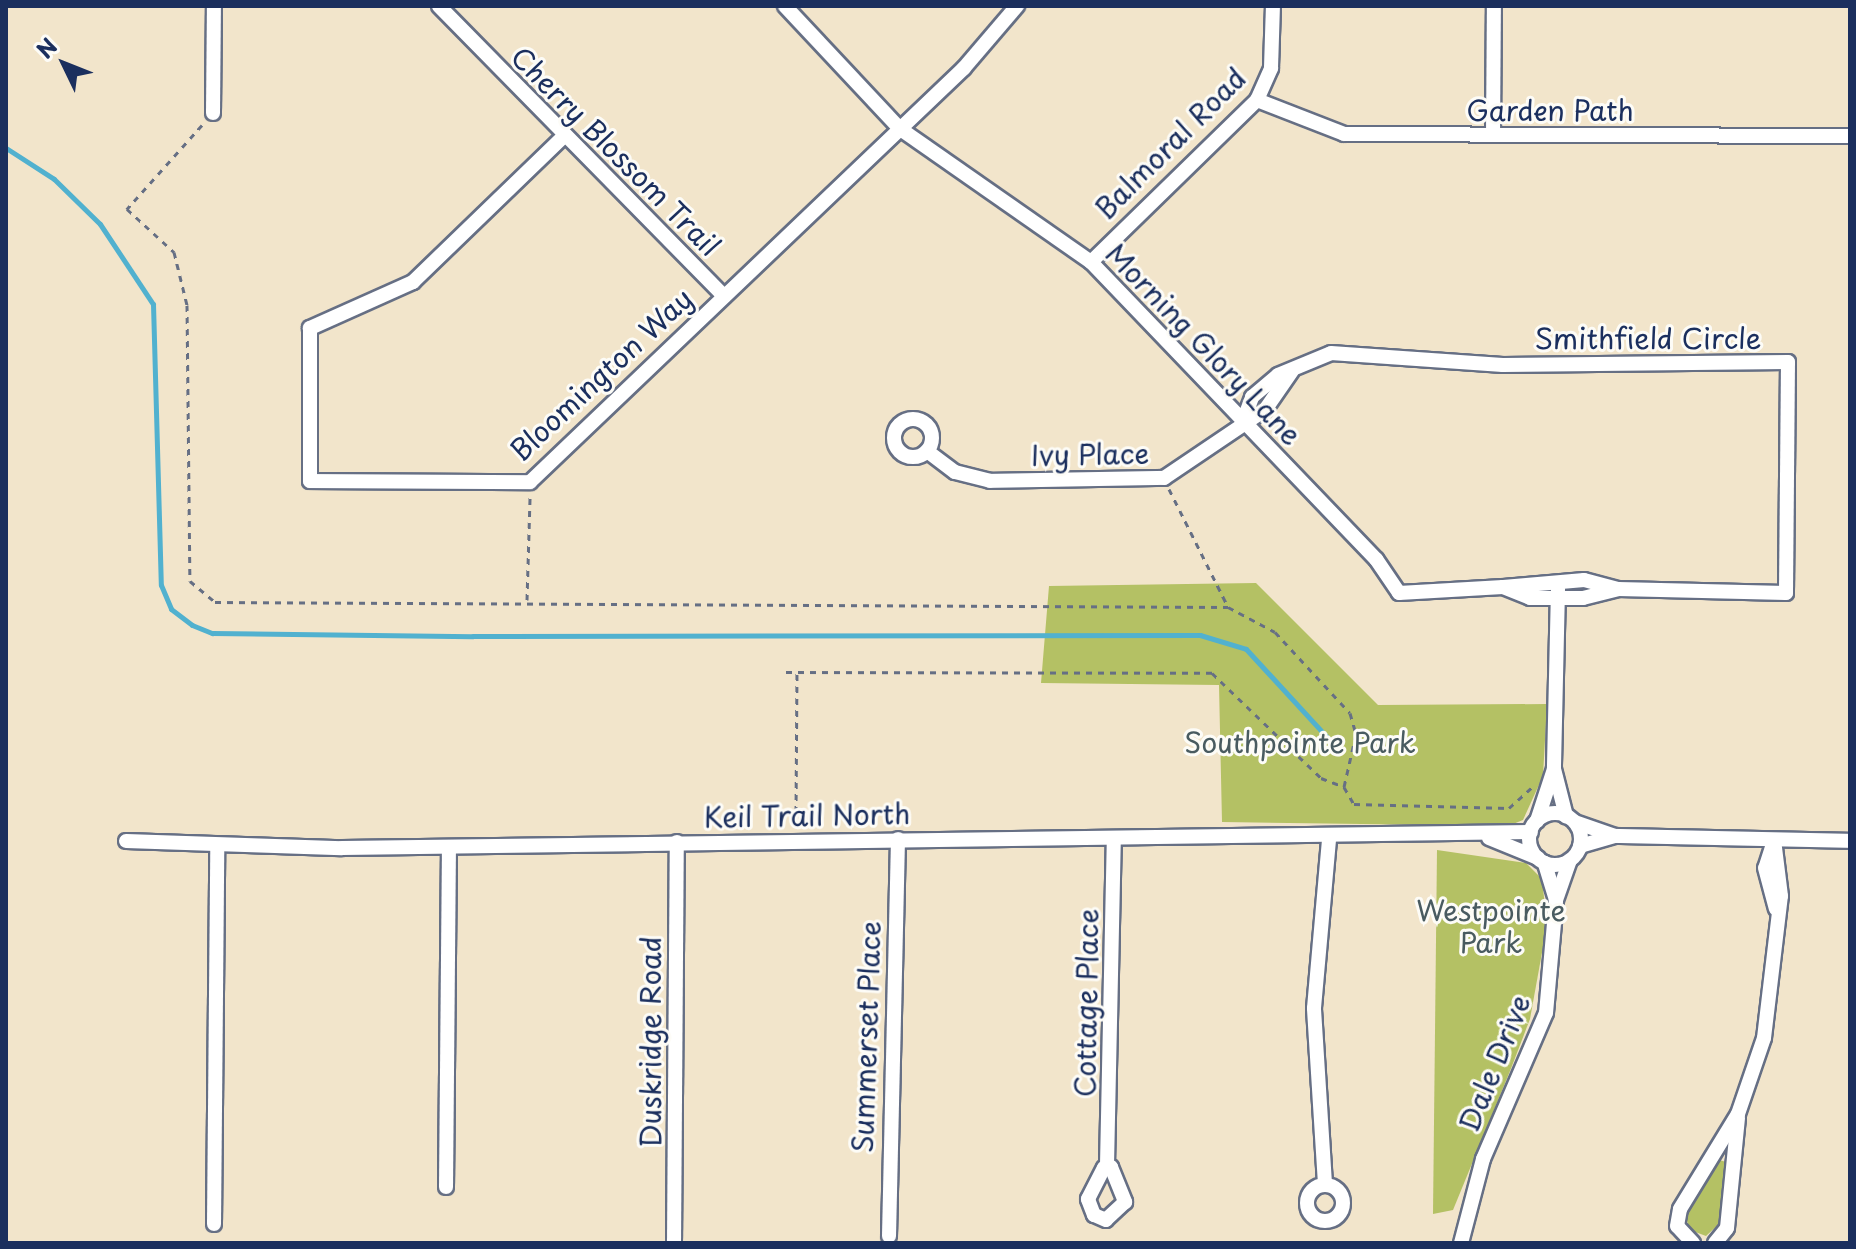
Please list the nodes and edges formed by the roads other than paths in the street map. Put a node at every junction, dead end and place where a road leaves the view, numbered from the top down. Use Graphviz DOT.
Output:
graph roads {
  1 [pos="214,6"];
  2 [pos="439,6"];
  3 [pos="785,6"];
  4 [pos="1017,6"];
  5 [pos="1273,6"];
  6 [pos="1494,6"];
  7 [pos="1257,100"];
  8 [pos="213,113"];
  9 [pos="899,128"];
  10 [pos="1493,135"];
  11 [pos="1850,136"];
  12 [pos="563,137"];
  13 [pos="1091,262"];
  14 [pos="724,296"];
  15 [pos="1243,421"];
  16 [pos="927,451"];
  17 [pos="1558,580"];
  18 [pos="1503,587"];
  19 [pos="1618,589"];
  20 [pos="1558,599"];
  21 [pos="1554,769"];
  22 [pos="1571,819"];
  23 [pos="1533,827"];
  24 [pos="1615,836"];
  25 [pos="1489,838"];
  26 [pos="898,839"];
  27 [pos="1114,840"];
  28 [pos="1329,840"];
  29 [pos="1774,840"];
  30 [pos="126,841"];
  31 [pos="1850,841"];
  32 [pos="677,842"];
  33 [pos="217,845"];
  34 [pos="1580,846"];
  35 [pos="449,847"];
  36 [pos="1570,860"];
  37 [pos="1541,861"];
  38 [pos="1556,900"];
  39 [pos="1738,1114"];
  40 [pos="1107,1165"];
  41 [pos="1325,1184"];
  42 [pos="446,1187"];
  43 [pos="214,1224"];
  44 [pos="890,1241"];
  45 [pos="674,1243"];
  46 [pos="1461,1243"];
  47 [pos="1693,1243"];
  48 [pos="1715,1243"];
  1 -- 8 [label="street"];
  2 -- 12 [label="street, Cherry Blossom Trail"];
  3 -- 9 [label="street, Morning Glory Lane"];
  4 -- 9 [label="street, Bloomington Way"];
  5 -- 7 [label="street, Balmoral Road"];
  6 -- 10 [label="street"];
  7 -- 10 [label="street, Garden Path"];
  7 -- 13 [label="street, Balmoral Road"];
  9 -- 13 [label="street, Morning Glory Lane"];
  9 -- 14 [label="street, Bloomington Way"];
  10 -- 11 [label="street, Garden Path"];
  12 -- 14 [label="street, Cherry Blossom Trail"];
  12 -- 14 [label="street, Bloomington Way"];
  13 -- 15 [label="street, Morning Glory Lane"];
  15 -- 16 [label="street, Ivy Place"];
  15 -- 18 [label="street, Morning Glory Lane"];
  15 -- 19 [label="street, Smithfield Circle"];
  17 -- 18 [label="street, Smithfield Circle"];
  17 -- 19 [label="street, Smithfield Circle"];
  17 -- 20 [label="street"];
  18 -- 20 [label="street, Morning Glory Lane"];
  19 -- 20 [label="street, Morning Glory Lane"];
  20 -- 21 [label="street"];
  21 -- 22 [label="street"];
  21 -- 23 [label="street"];
  22 -- 23 [label="street, Keil Trail North"];
  22 -- 24 [label="street"];
  22 -- 34 [label="street"];
  23 -- 25 [label="street, Keil Trail North"];
  23 -- 37 [label="street, Dale Drive"];
  24 -- 29 [label="street"];
  24 -- 34 [label="street"];
  25 -- 28 [label="street, Keil Trail North"];
  25 -- 37 [label="street"];
  26 -- 27 [label="street, Keil Trail North"];
  26 -- 32 [label="street, Keil Trail North"];
  26 -- 44 [label="street, Summerset Place"];
  27 -- 28 [label="street, Keil Trail North"];
  27 -- 40 [label="street, Cottage Place"];
  28 -- 41 [label="street"];
  29 -- 31 [label="street"];
  29 -- 39 [label="street"];
  30 -- 33 [label="street, Keil Trail North"];
  32 -- 35 [label="street, Keil Trail North"];
  32 -- 45 [label="street, Duskridge Road"];
  33 -- 35 [label="street, Keil Trail North"];
  33 -- 43 [label="street"];
  34 -- 36 [label="street, Dale Drive"];
  35 -- 42 [label="street"];
  36 -- 37 [label="street"];
  36 -- 38 [label="street, Dale Drive"];
  37 -- 38 [label="street, Dale Drive"];
  38 -- 46 [label="street, Dale Drive"];
  39 -- 47 [label="street"];
  39 -- 48 [label="street"];
}
